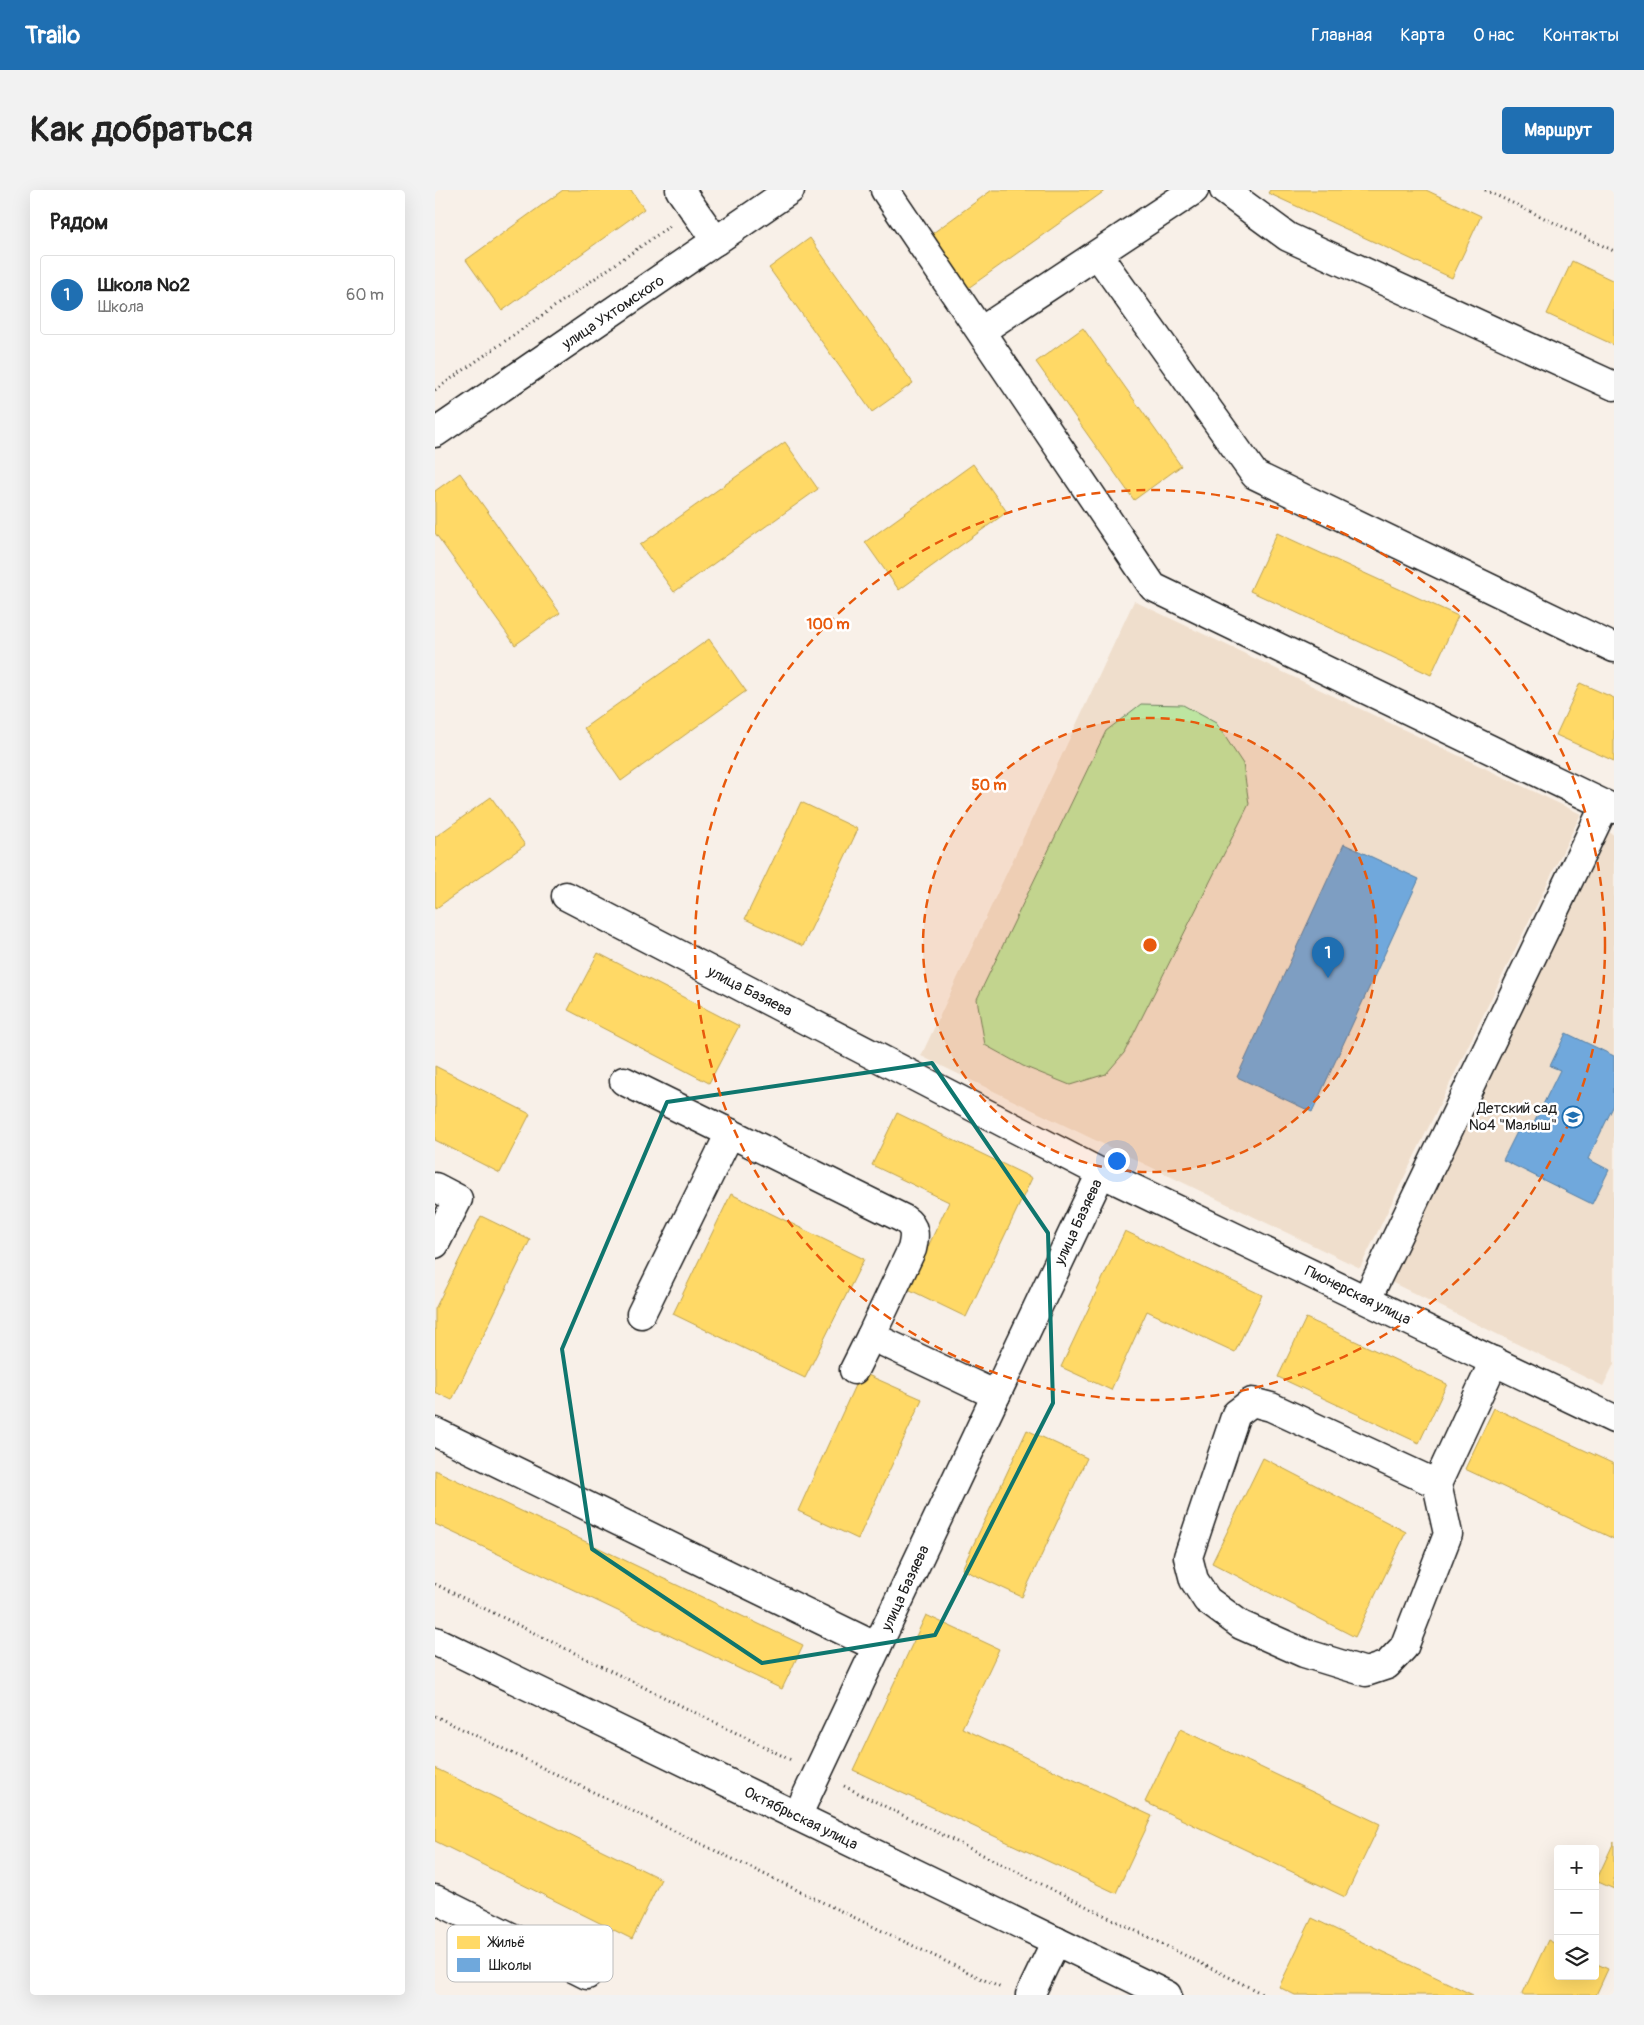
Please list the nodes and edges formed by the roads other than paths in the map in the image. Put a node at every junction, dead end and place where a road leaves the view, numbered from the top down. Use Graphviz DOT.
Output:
graph roads {
  1 [pos="790,190"];
  2 [pos="885,190"];
  3 [pos="1195,190"];
  4 [pos="1224,190"];
  5 [pos="687,200"];
  6 [pos="716,241"];
  7 [pos="1098,255"];
  8 [pos="981,331"];
  9 [pos="1614,386"];
  10 [pos="435,433"];
  11 [pos="1614,648"];
  12 [pos="1610,807"];
  13 [pos="566,896"];
  14 [pos="624,1081"];
  15 [pos="730,1133"];
  16 [pos="1101,1173"];
  17 [pos="435,1187"];
  18 [pos="435,1244"];
  19 [pos="1367,1299"];
  20 [pos="641,1314"];
  21 [pos="871,1336"];
  22 [pos="1494,1361"];
  23 [pos="854,1370"];
  24 [pos="996,1395"];
  25 [pos="1614,1419"];
  26 [pos="435,1432"];
  27 [pos="1437,1484"];
  28 [pos="435,1641"];
  29 [pos="877,1647"];
  30 [pos="797,1816"];
  31 [pos="435,1900"];
  32 [pos="486,1925"];
  33 [pos="1056,1941"];
  34 [pos="1018,1993"];
  35 [pos="1167,1995"];
  1 -- 6 [label="street, улица Ухтомского"];
  2 -- 8 [label="street"];
  3 -- 7 [label="street"];
  4 -- 9 [label="street"];
  5 -- 6 [label="street"];
  6 -- 10 [label="street, улица Ухтомского"];
  7 -- 8 [label="street"];
  7 -- 11 [label="street"];
  8 -- 12 [label="street"];
  12 -- 19 [label="street"];
  13 -- 16 [label="street, улица Базяева"];
  14 -- 15 [label="street"];
  15 -- 20 [label="street"];
  15 -- 21 [label="street"];
  16 -- 19 [label="street, Пионерская улица"];
  16 -- 24 [label="street, улица Базяева"];
  17 -- 18 [label="street"];
  19 -- 22 [label="street, Пионерская улица"];
  21 -- 23 [label="street"];
  21 -- 24 [label="street"];
  22 -- 25 [label="street, Пионерская улица"];
  22 -- 27 [label="street"];
  24 -- 29 [label="street, улица Базяева"];
  26 -- 29 [label="street"];
  27 -- 27 [label="street"];
  28 -- 30 [label="street, Октябрьская улица"];
  29 -- 30 [label="street, улица Базяева"];
  30 -- 33 [label="street, Октябрьская улица"];
  31 -- 32 [label="street"];
  33 -- 34 [label="street"];
  33 -- 35 [label="street, Октябрьская улица"];
}
